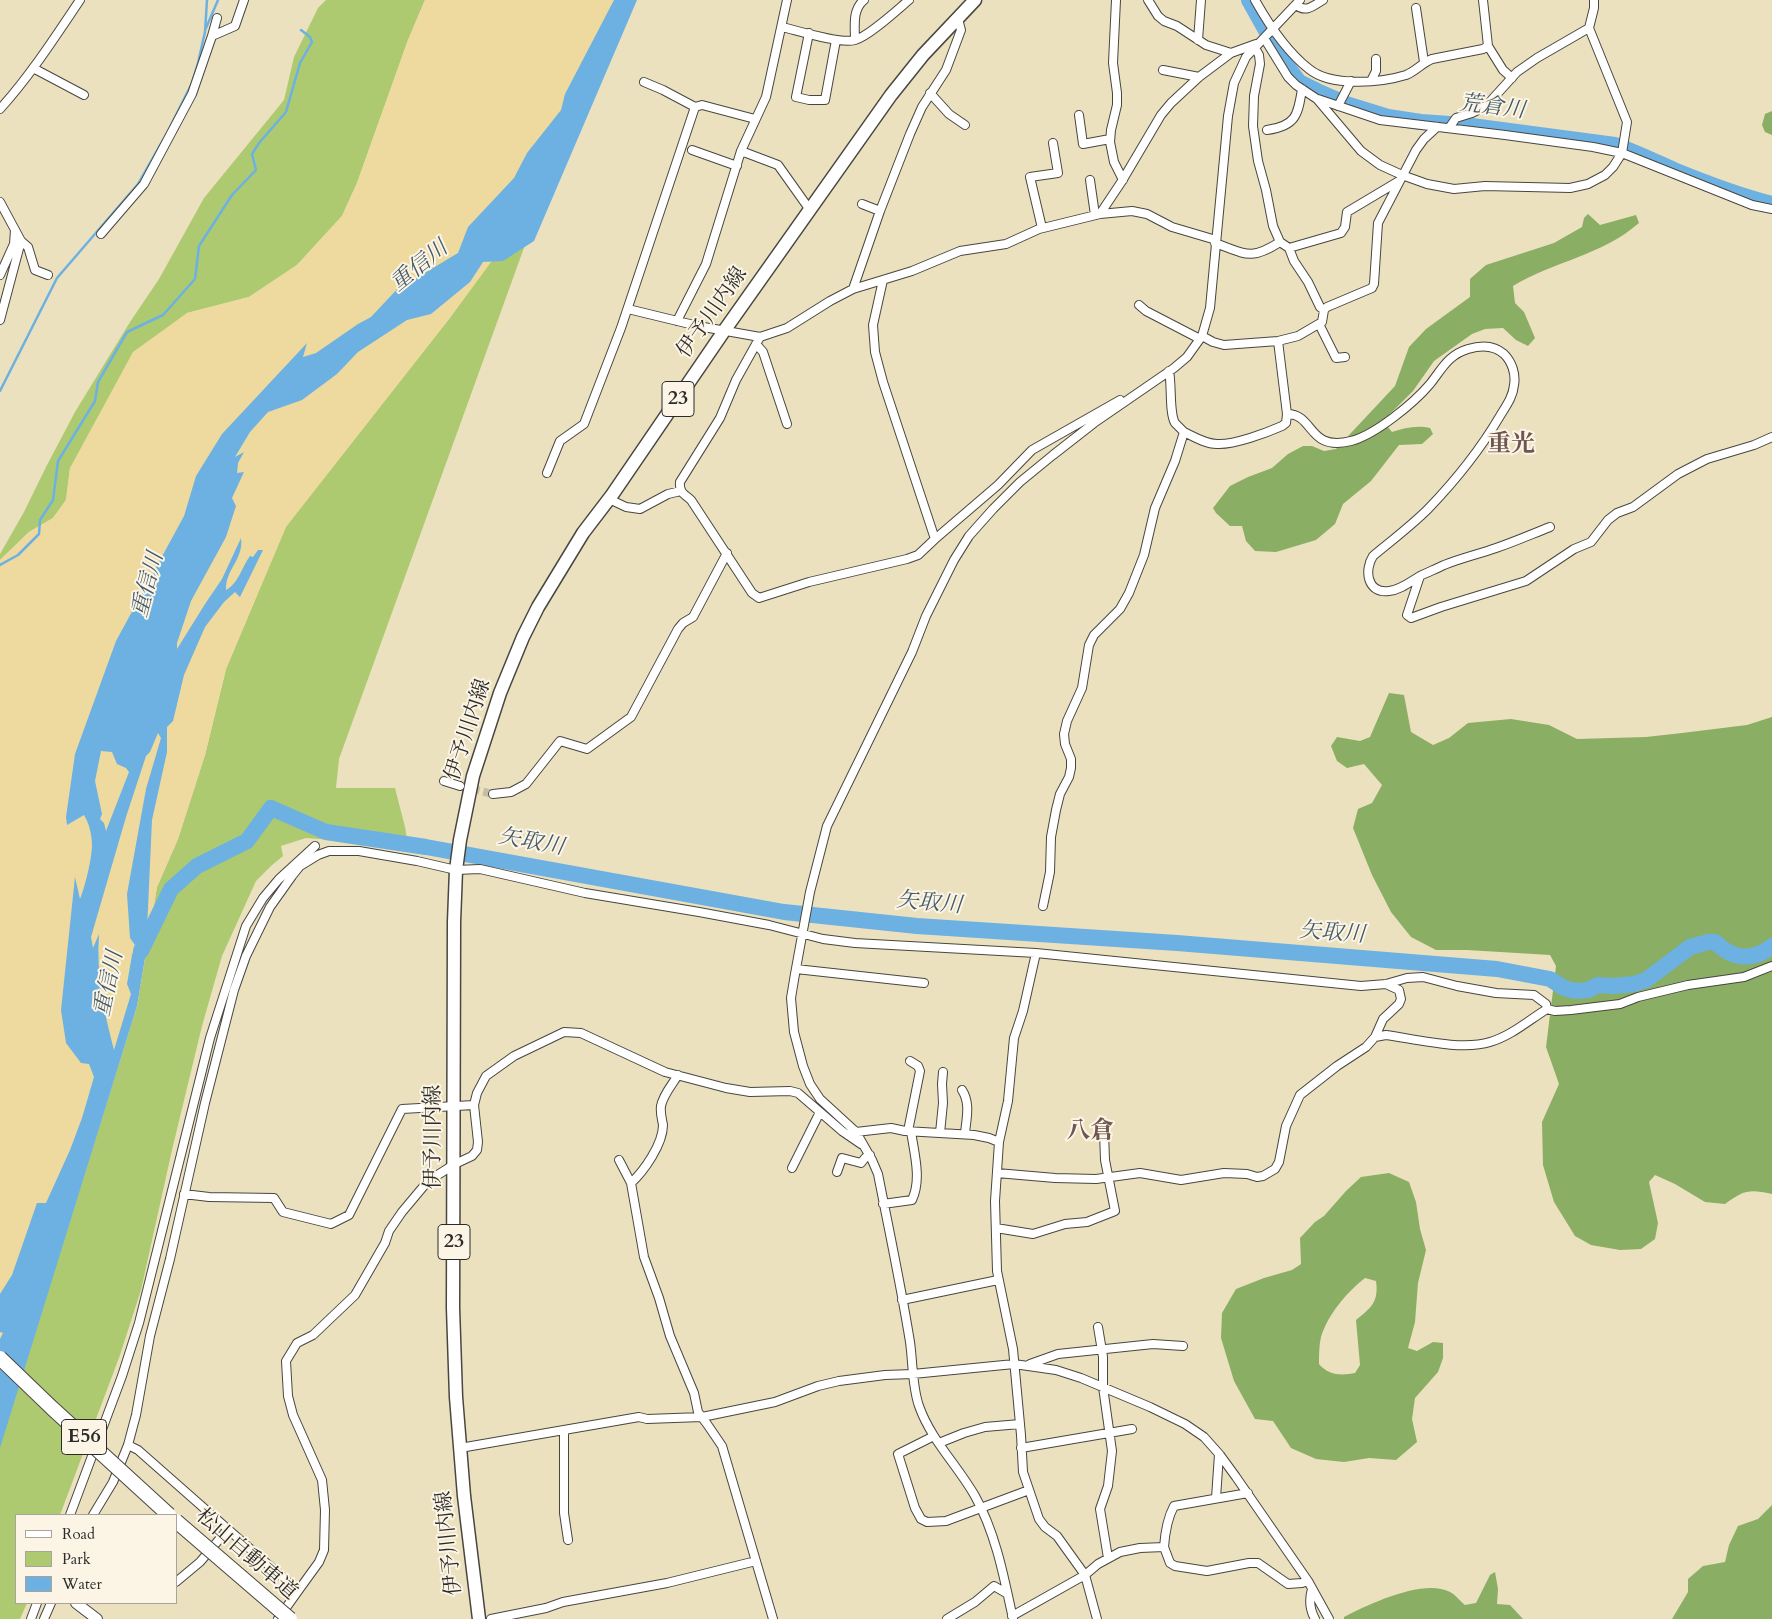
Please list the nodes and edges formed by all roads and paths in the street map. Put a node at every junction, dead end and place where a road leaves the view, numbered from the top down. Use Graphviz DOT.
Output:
graph roads {
  1 [pos="80,0"];
  2 [pos="244,0"];
  3 [pos="787,0"];
  4 [pos="864,0"];
  5 [pos="909,0"];
  6 [pos="975,0"];
  7 [pos="1116,0"];
  8 [pos="1148,0"];
  9 [pos="1201,0"];
  10 [pos="1255,0"];
  11 [pos="1323,0"];
  12 [pos="1483,0"];
  13 [pos="1594,0"];
  14 [pos="1298,3"];
  15 [pos="1416,8"];
  16 [pos="218,18"];
  17 [pos="958,19"];
  18 [pos="782,27"];
  19 [pos="1589,28"];
  20 [pos="809,33"];
  21 [pos="212,36"];
  22 [pos="1264,37"];
  23 [pos="836,40"];
  24 [pos="855,40"];
  25 [pos="1198,40"];
  26 [pos="1488,46"];
  27 [pos="1231,53"];
  28 [pos="1376,60"];
  29 [pos="1424,62"];
  30 [pos="33,68"];
  31 [pos="1163,70"];
  32 [pos="1199,77"];
  33 [pos="1512,78"];
  34 [pos="1352,81"];
  35 [pos="1371,81"];
  36 [pos="644,82"];
  37 [pos="1302,89"];
  38 [pos="930,93"];
  39 [pos="84,95"];
  40 [pos="1317,99"];
  41 [pos="1338,106"];
  42 [pos="695,108"];
  43 [pos="0,109"];
  44 [pos="1079,115"];
  45 [pos="755,119"];
  46 [pos="965,125"];
  47 [pos="1437,127"];
  48 [pos="1449,128"];
  49 [pos="1267,130"];
  50 [pos="1110,139"];
  51 [pos="1053,143"];
  52 [pos="692,150"];
  53 [pos="742,151"];
  54 [pos="1622,153"];
  55 [pos="737,166"];
  56 [pos="1400,178"];
  57 [pos="1090,180"];
  58 [pos="1123,180"];
  59 [pos="0,202"];
  60 [pos="862,204"];
  61 [pos="1772,209"];
  62 [pos="810,210"];
  63 [pos="880,212"];
  64 [pos="1097,214"];
  65 [pos="1042,228"];
  66 [pos="15,230"];
  67 [pos="101,234"];
  68 [pos="21,241"];
  69 [pos="1216,241"];
  70 [pos="1280,242"];
  71 [pos="1289,248"];
  72 [pos="0,275"];
  73 [pos="48,275"];
  74 [pos="883,280"];
  75 [pos="853,289"];
  76 [pos="1139,305"];
  77 [pos="628,309"];
  78 [pos="1324,310"];
  79 [pos="0,320"];
  80 [pos="677,321"];
  81 [pos="1319,324"];
  82 [pos="724,331"];
  83 [pos="1201,337"];
  84 [pos="758,340"];
  85 [pos="1278,341"];
  86 [pos="1345,357"];
  87 [pos="1169,371"];
  88 [pos="1128,399"];
  89 [pos="1287,414"];
  90 [pos="788,424"];
  91 [pos="1184,432"];
  92 [pos="1772,437"];
  93 [pos="548,473"];
  94 [pos="681,492"];
  95 [pos="609,499"];
  96 [pos="1550,527"];
  97 [pos="935,539"];
  98 [pos="727,553"];
  99 [pos="1420,576"];
  100 [pos="444,781"];
  101 [pos="460,786"];
  102 [pos="493,794"];
  103 [pos="329,851"];
  104 [pos="456,867"];
  105 [pos="1043,906"];
  106 [pos="803,932"];
  107 [pos="1036,952"];
  108 [pos="1772,966"];
  109 [pos="796,969"];
  110 [pos="924,983"];
  111 [pos="1386,984"];
  112 [pos="1547,1009"];
  113 [pos="1375,1037"];
  114 [pos="910,1061"];
  115 [pos="943,1072"];
  116 [pos="678,1075"];
  117 [pos="962,1090"];
  118 [pos="474,1105"];
  119 [pos="455,1106"];
  120 [pos="820,1112"];
  121 [pos="910,1131"];
  122 [pos="856,1132"];
  123 [pos="1104,1132"];
  124 [pos="940,1133"];
  125 [pos="965,1134"];
  126 [pos="1000,1142"];
  127 [pos="865,1147"];
  128 [pos="870,1155"];
  129 [pos="619,1160"];
  130 [pos="455,1164"];
  131 [pos="792,1168"];
  132 [pos="837,1172"];
  133 [pos="997,1173"];
  134 [pos="1108,1177"];
  135 [pos="631,1183"];
  136 [pos="184,1194"];
  137 [pos="884,1204"];
  138 [pos="996,1228"];
  139 [pos="998,1280"];
  140 [pos="902,1300"];
  141 [pos="1098,1327"];
  142 [pos="1183,1346"];
  143 [pos="1101,1349"];
  144 [pos="0,1358"];
  145 [pos="1014,1364"];
  146 [pos="1028,1365"];
  147 [pos="913,1374"];
  148 [pos="1103,1387"];
  149 [pos="702,1417"];
  150 [pos="1020,1424"];
  151 [pos="1132,1429"];
  152 [pos="564,1430"];
  153 [pos="1110,1433"];
  154 [pos="934,1436"];
  155 [pos="939,1443"];
  156 [pos="128,1444"];
  157 [pos="460,1448"];
  158 [pos="1021,1448"];
  159 [pos="1219,1454"];
  160 [pos="1029,1490"];
  161 [pos="1248,1493"];
  162 [pos="1216,1498"];
  163 [pos="980,1507"];
  164 [pos="70,1514"];
  165 [pos="94,1514"];
  166 [pos="168,1514"];
  167 [pos="178,1523"];
  168 [pos="228,1529"];
  169 [pos="568,1540"];
  170 [pos="1164,1547"];
  171 [pos="1108,1558"];
  172 [pos="756,1561"];
  173 [pos="1085,1574"];
  174 [pos="178,1580"];
  175 [pos="1308,1581"];
  176 [pos="1312,1589"];
  177 [pos="298,1591"];
  178 [pos="1006,1593"];
  179 [pos="37,1604"];
  180 [pos="50,1604"];
  181 [pos="77,1604"];
  182 [pos="1013,1618"];
  183 [pos="31,1619"];
  184 [pos="44,1619"];
  185 [pos="97,1619"];
  186 [pos="278,1619"];
  187 [pos="290,1619"];
  188 [pos="479,1619"];
  189 [pos="491,1619"];
  190 [pos="772,1619"];
  191 [pos="947,1619"];
  192 [pos="1097,1619"];
  193 [pos="1315,1619"];
  194 [pos="1329,1619"];
  1 -- 30 [label="street"];
  2 -- 21 [label="street"];
  3 -- 18 [label="street"];
  4 -- 24 [label="street"];
  5 -- 24 [label="street"];
  6 -- 17 [label="main road, 伊予川内線 / 23"];
  7 -- 50 [label="street"];
  8 -- 25 [label="street"];
  9 -- 25 [label="street"];
  10 -- 22 [label="street"];
  11 -- 14 [label="street"];
  12 -- 26 [label="street"];
  13 -- 19 [label="street"];
  14 -- 22 [label="street"];
  15 -- 29 [label="street"];
  16 -- 21 [label="street"];
  17 -- 38 [label="street"];
  17 -- 62 [label="main road, 伊予川内線 / 23"];
  18 -- 20 [label="street"];
  18 -- 45 [label="street"];
  19 -- 33 [label="street"];
  19 -- 54 [label="street"];
  20 -- 23 [label="street"];
  20 -- 23 [label="street"];
  21 -- 67 [label="street"];
  22 -- 27 [label="street"];
  22 -- 34 [label="street"];
  22 -- 37 [label="street"];
  22 -- 69 [label="street"];
  22 -- 70 [label="street"];
  23 -- 24 [label="street"];
  25 -- 27 [label="street"];
  26 -- 29 [label="street"];
  26 -- 33 [label="street"];
  27 -- 32 [label="street"];
  28 -- 35 [label="street"];
  29 -- 35 [label="street"];
  30 -- 39 [label="street"];
  30 -- 43 [label="street"];
  31 -- 32 [label="street"];
  32 -- 58 [label="street"];
  33 -- 48 [label="street"];
  34 -- 35 [label="street"];
  34 -- 41 [label="street"];
  36 -- 42 [label="street"];
  37 -- 40 [label="street"];
  37 -- 49 [label="street"];
  38 -- 46 [label="street"];
  38 -- 63 [label="street"];
  40 -- 41 [label="street"];
  40 -- 56 [label="street"];
  41 -- 47 [label="street"];
  42 -- 45 [label="street"];
  42 -- 77 [label="street"];
  44 -- 50 [label="street"];
  45 -- 53 [label="street"];
  47 -- 48 [label="street"];
  47 -- 56 [label="street"];
  48 -- 54 [label="street"];
  50 -- 58 [label="street"];
  51 -- 65 [label="street"];
  52 -- 55 [label="street"];
  53 -- 55 [label="street"];
  53 -- 62 [label="street"];
  54 -- 56 [label="street"];
  54 -- 61 [label="street"];
  55 -- 80 [label="street"];
  56 -- 71 [label="street"];
  56 -- 78 [label="street"];
  57 -- 64 [label="street"];
  58 -- 64 [label="street"];
  59 -- 66 [label="street"];
  60 -- 63 [label="street"];
  62 -- 82 [label="main road, 伊予川内線 / 23"];
  63 -- 75 [label="street"];
  64 -- 65 [label="street"];
  64 -- 69 [label="street"];
  65 -- 74 [label="street"];
  66 -- 68 [label="street"];
  66 -- 72 [label="street"];
  68 -- 73 [label="street"];
  68 -- 79 [label="street"];
  69 -- 70 [label="street"];
  69 -- 83 [label="street"];
  70 -- 71 [label="street"];
  71 -- 78 [label="street"];
  74 -- 75 [label="street"];
  74 -- 97 [label="street"];
  75 -- 84 [label="street"];
  76 -- 83 [label="street"];
  77 -- 80 [label="street"];
  77 -- 93 [label="street"];
  78 -- 81 [label="street"];
  80 -- 82 [label="street"];
  81 -- 85 [label="street"];
  81 -- 86 [label="street"];
  82 -- 84 [label="street"];
  82 -- 95 [label="main road, 伊予川内線 / 23"];
  83 -- 85 [label="street"];
  83 -- 87 [label="street"];
  84 -- 90 [label="street"];
  84 -- 94 [label="street"];
  85 -- 89 [label="street"];
  87 -- 88 [label="street"];
  87 -- 91 [label="street"];
  88 -- 97 [label="street"];
  88 -- 106 [label="street"];
  89 -- 91 [label="street"];
  89 -- 99 [label="street"];
  91 -- 105 [label="street"];
  92 -- 99 [label="street"];
  94 -- 95 [label="street"];
  94 -- 98 [label="street"];
  95 -- 104 [label="main road, 伊予川内線 / 23"];
  96 -- 99 [label="street"];
  97 -- 98 [label="street"];
  98 -- 102 [label="street"];
  100 -- 101 [label="street"];
  103 -- 104 [label="street"];
  103 -- 136 [label="street"];
  103 -- 164 [label="street"];
  104 -- 106 [label="street"];
  104 -- 119 [label="main road, 伊予川内線 / 23"];
  106 -- 107 [label="street"];
  106 -- 109 [label="street"];
  107 -- 111 [label="street"];
  107 -- 126 [label="street"];
  108 -- 112 [label="street"];
  109 -- 110 [label="street"];
  109 -- 122 [label="street"];
  111 -- 112 [label="street"];
  111 -- 113 [label="street"];
  112 -- 113 [label="street"];
  113 -- 134 [label="street"];
  114 -- 121 [label="street"];
  115 -- 124 [label="street"];
  116 -- 118 [label="street"];
  116 -- 120 [label="street"];
  116 -- 135 [label="street"];
  117 -- 125 [label="street"];
  118 -- 119 [label="street"];
  118 -- 130 [label="street"];
  119 -- 130 [label="main road, 伊予川内線 / 23"];
  119 -- 136 [label="street"];
  120 -- 127 [label="street"];
  120 -- 131 [label="street"];
  121 -- 122 [label="street"];
  121 -- 124 [label="street"];
  121 -- 137 [label="street"];
  122 -- 127 [label="street"];
  123 -- 134 [label="street"];
  124 -- 125 [label="street"];
  125 -- 126 [label="street"];
  126 -- 133 [label="street"];
  127 -- 128 [label="street"];
  128 -- 132 [label="street"];
  128 -- 137 [label="street"];
  129 -- 135 [label="street"];
  130 -- 157 [label="main road, 伊予川内線 / 23"];
  130 -- 177 [label="street"];
  133 -- 134 [label="street"];
  133 -- 138 [label="street"];
  134 -- 138 [label="street"];
  135 -- 149 [label="street"];
  136 -- 156 [label="street"];
  137 -- 140 [label="street"];
  138 -- 139 [label="street"];
  139 -- 140 [label="street"];
  139 -- 145 [label="street"];
  140 -- 147 [label="street"];
  141 -- 143 [label="street"];
  142 -- 143 [label="street"];
  143 -- 146 [label="street"];
  143 -- 148 [label="street"];
  144 -- 166 [label="highway, 松山自動車道 / E56, bridge"];
  145 -- 146 [label="street"];
  145 -- 147 [label="street"];
  145 -- 150 [label="street"];
  146 -- 148 [label="street"];
  147 -- 149 [label="street"];
  147 -- 154 [label="street"];
  148 -- 153 [label="street"];
  148 -- 159 [label="street"];
  149 -- 152 [label="street"];
  149 -- 172 [label="street"];
  150 -- 155 [label="street"];
  150 -- 158 [label="street"];
  151 -- 153 [label="street"];
  152 -- 157 [label="street"];
  152 -- 169 [label="street"];
  153 -- 158 [label="street"];
  153 -- 171 [label="street"];
  154 -- 155 [label="street"];
  154 -- 163 [label="street"];
  155 -- 163 [label="street"];
  156 -- 165 [label="street"];
  156 -- 168 [label="street"];
  157 -- 188 [label="main road, 伊予川内線 / 23"];
  158 -- 160 [label="street"];
  159 -- 161 [label="street"];
  159 -- 162 [label="street"];
  160 -- 163 [label="street"];
  160 -- 173 [label="street"];
  161 -- 162 [label="street"];
  161 -- 175 [label="street"];
  162 -- 170 [label="street"];
  163 -- 178 [label="street"];
  167 -- 187 [label="highway, 松山自動車道, bridge"];
  168 -- 174 [label="street"];
  168 -- 177 [label="street"];
  170 -- 171 [label="street"];
  170 -- 175 [label="street"];
  171 -- 173 [label="street"];
  172 -- 189 [label="street"];
  172 -- 190 [label="street"];
  173 -- 182 [label="street"];
  173 -- 192 [label="street"];
  175 -- 176 [label="street"];
  176 -- 193 [label="street"];
  176 -- 194 [label="street"];
  177 -- 186 [label="street"];
  178 -- 182 [label="street"];
  178 -- 191 [label="street"];
  179 -- 183 [label="street"];
  180 -- 184 [label="street"];
  181 -- 185 [label="street"];
}
